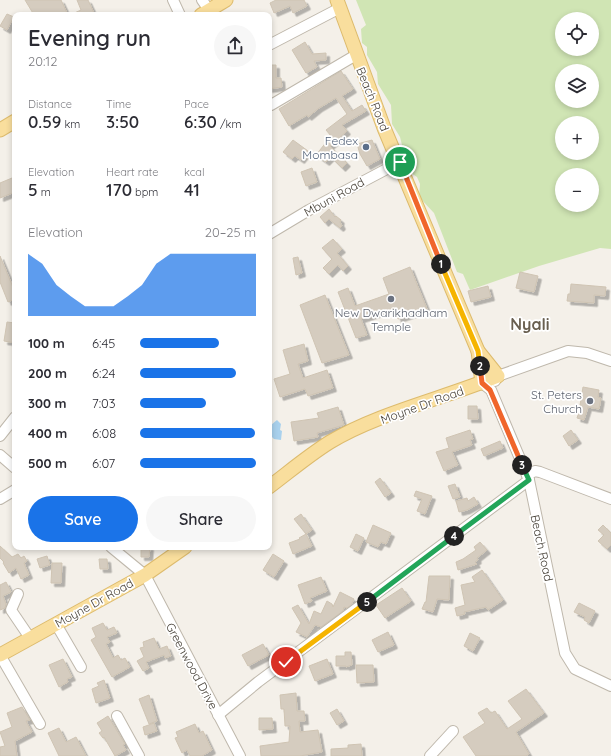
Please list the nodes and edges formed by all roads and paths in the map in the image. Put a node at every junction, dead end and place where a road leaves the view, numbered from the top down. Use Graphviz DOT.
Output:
graph roads {
  1 [pos="173,0"];
  2 [pos="226,0"];
  3 [pos="338,4"];
  4 [pos="204,8"];
  5 [pos="179,12"];
  6 [pos="272,43"];
  7 [pos="356,55"];
  8 [pos="272,104"];
  9 [pos="12,123"];
  10 [pos="0,130"];
  11 [pos="400,162"];
  12 [pos="272,232"];
  13 [pos="478,351"];
  14 [pos="611,361"];
  15 [pos="480,367"];
  16 [pos="498,376"];
  17 [pos="486,386"];
  18 [pos="466,389"];
  19 [pos="12,421"];
  20 [pos="0,436"];
  21 [pos="0,455"];
  22 [pos="12,465"];
  23 [pos="528,478"];
  24 [pos="272,485"];
  25 [pos="12,492"];
  26 [pos="0,499"];
  27 [pos="611,499"];
  28 [pos="115,550"];
  29 [pos="181,550"];
  30 [pos="145,575"];
  31 [pos="18,594"];
  32 [pos="56,624"];
  33 [pos="30,638"];
  34 [pos="0,655"];
  35 [pos="81,667"];
  36 [pos="611,686"];
  37 [pos="218,715"];
  38 [pos="117,716"];
  39 [pos="40,724"];
  40 [pos="453,731"];
  41 [pos="139,756"];
  42 [pos="240,756"];
  43 [pos="430,756"];
  1 -- 5 [label="street"];
  2 -- 4 [label="main road"];
  3 -- 6 [label="street"];
  3 -- 7 [label="main road, Beach Road"];
  7 -- 8 [label="street"];
  7 -- 11 [label="main road, Beach Road"];
  9 -- 10 [label="main road"];
  11 -- 12 [label="street, Mbuni Road"];
  11 -- 13 [label="main road, Beach Road"];
  13 -- 15 [label="main road, Beach Road"];
  13 -- 16 [label="main road, Beach Road"];
  14 -- 16 [label="street, Moyne Dr Road"];
  15 -- 17 [label="main road, Beach Road"];
  15 -- 18 [label="main road"];
  16 -- 17 [label="main road, Moyne Dr Road"];
  17 -- 18 [label="main road, Moyne Dr Road"];
  17 -- 23 [label="street, Beach Road"];
  18 -- 24 [label="main road, Moyne Dr Road"];
  19 -- 20 [label="street"];
  21 -- 22 [label="street"];
  23 -- 27 [label="street"];
  23 -- 36 [label="street, Beach Road"];
  23 -- 37 [label="street"];
  25 -- 26 [label="street"];
  28 -- 30 [label="street"];
  29 -- 30 [label="main road, Moyne Dr Road"];
  30 -- 32 [label="main road, Moyne Dr Road"];
  30 -- 37 [label="street, Greenwood Drive"];
  31 -- 33 [label="street"];
  32 -- 33 [label="main road, Moyne Dr Road"];
  32 -- 35 [label="street"];
  33 -- 34 [label="main road, Moyne Dr Road"];
  34 -- 39 [label="street"];
  37 -- 42 [label="street, Greenwood Drive"];
  38 -- 41 [label="street"];
  40 -- 43 [label="street"];
}
